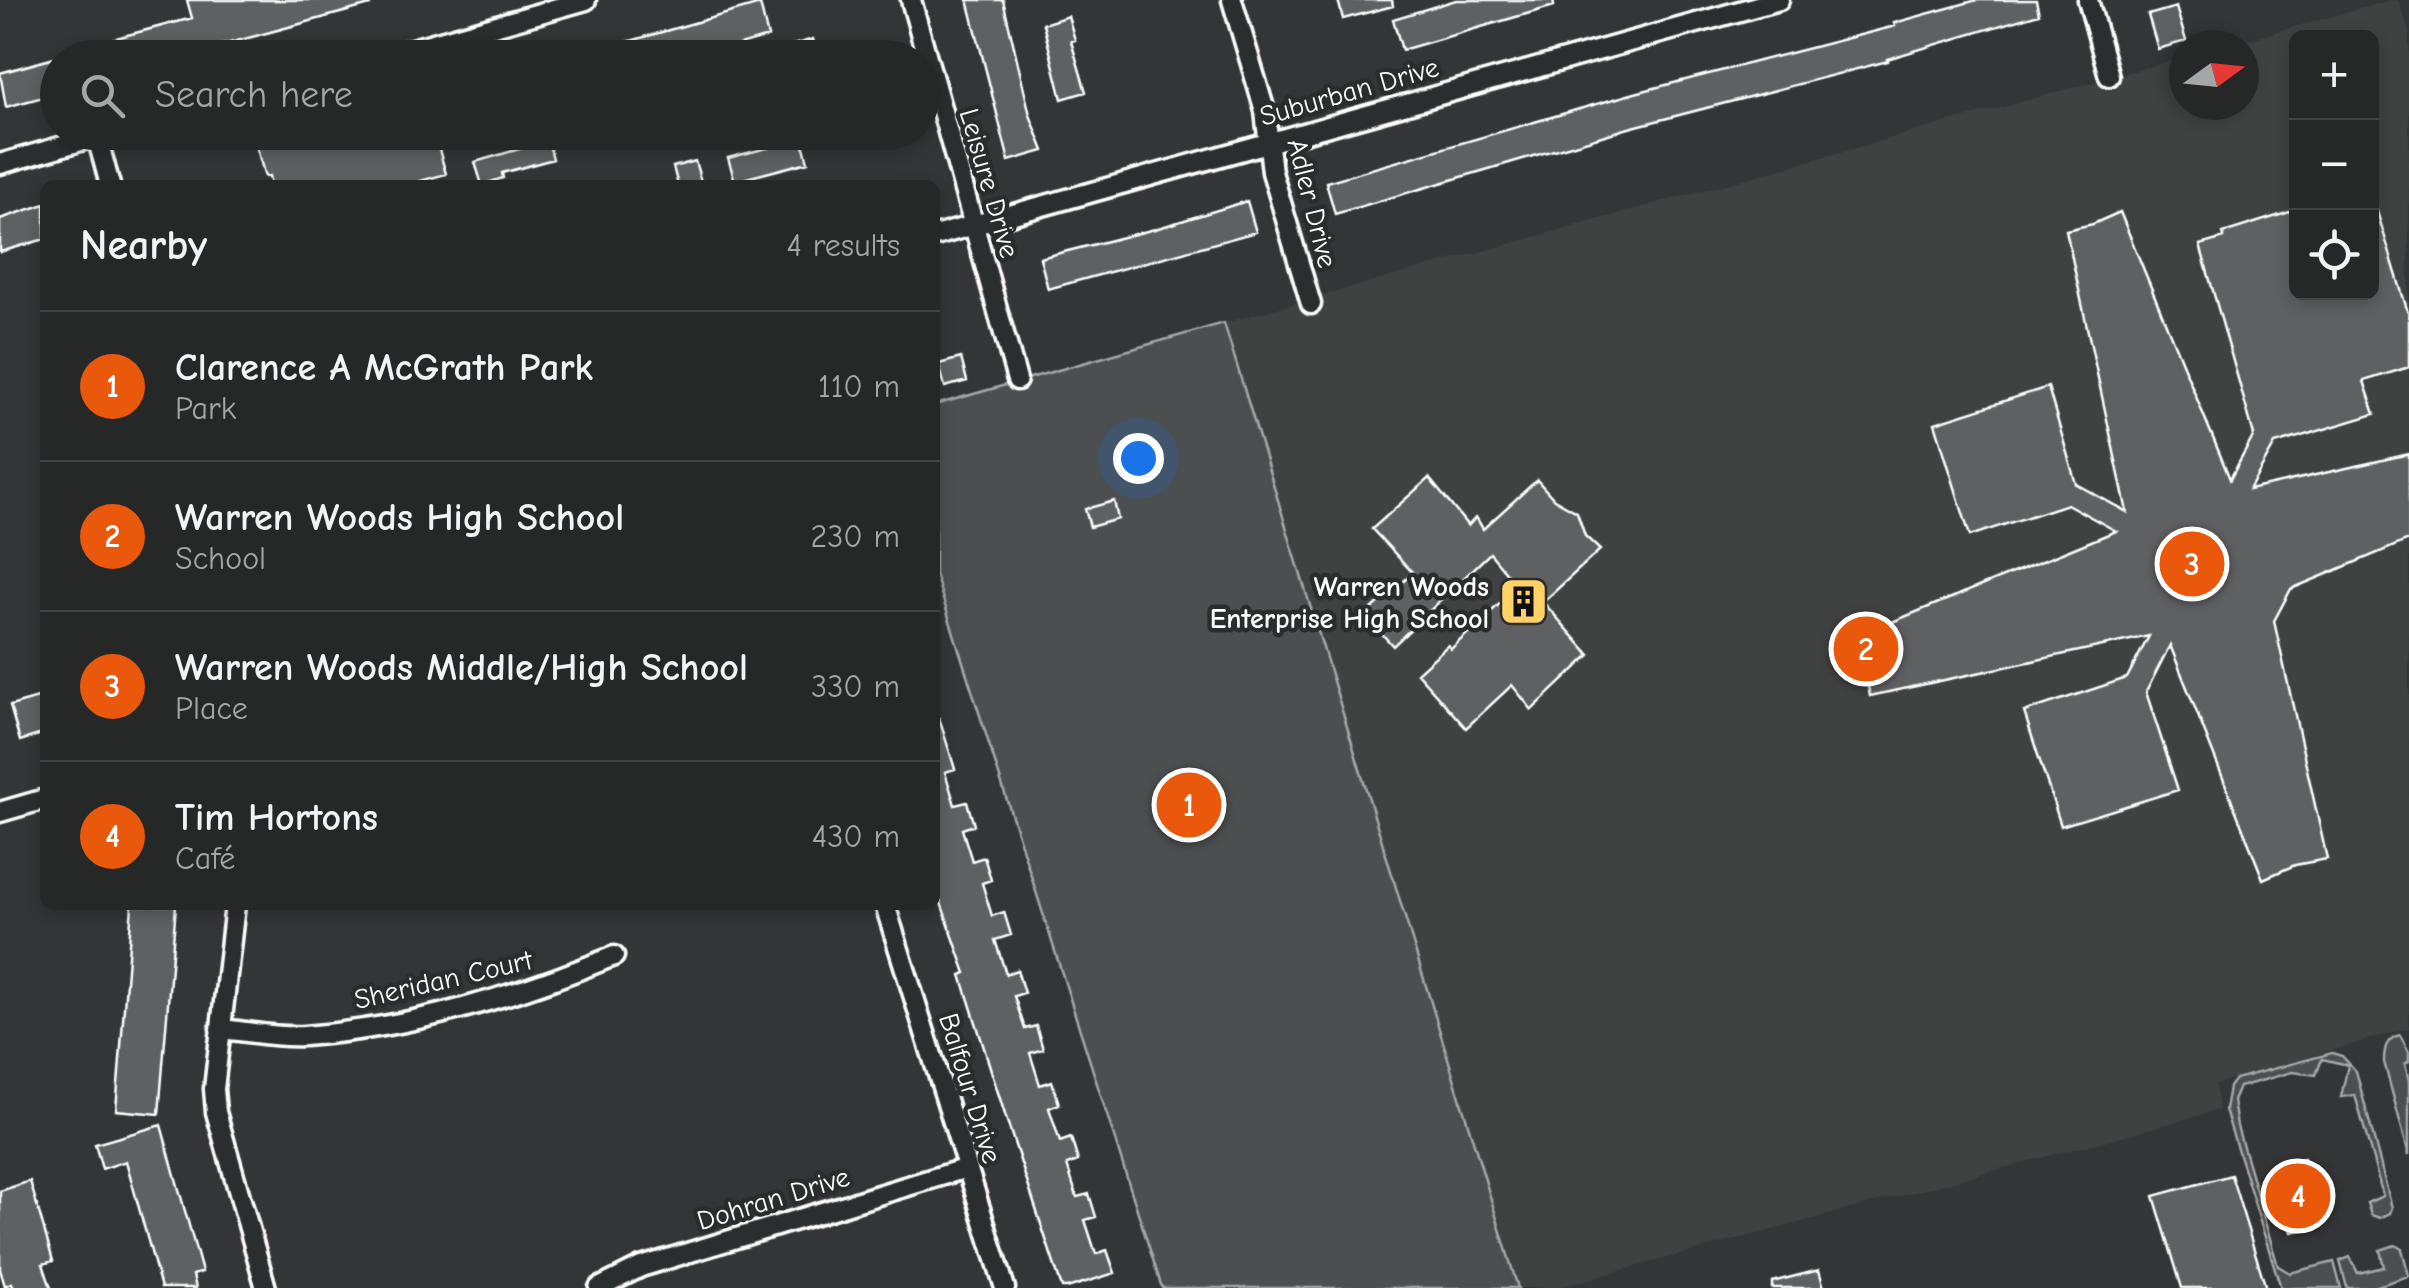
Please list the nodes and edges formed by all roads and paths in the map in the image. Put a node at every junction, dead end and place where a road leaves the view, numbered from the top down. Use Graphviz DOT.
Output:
graph roads {
  1 [pos="586,0"];
  2 [pos="910,0"];
  3 [pos="1232,0"];
  4 [pos="1779,0"];
  5 [pos="2088,0"];
  6 [pos="444,40"];
  7 [pos="921,40"];
  8 [pos="2109,76"];
  9 [pos="940,107"];
  10 [pos="1268,142"];
  11 [pos="50,150"];
  12 [pos="106,150"];
  13 [pos="0,164"];
  14 [pos="109,180"];
  15 [pos="973,225"];
  16 [pos="940,235"];
  17 [pos="1311,304"];
  18 [pos="1017,380"];
  19 [pos="40,800"];
  20 [pos="0,812"];
  21 [pos="234,910"];
  22 [pos="887,910"];
  23 [pos="614,956"];
  24 [pos="220,1029"];
  25 [pos="966,1168"];
  26 [pos="266,1288"];
  27 [pos="600,1288"];
  28 [pos="1005,1288"];
  1 -- 6 [label="street"];
  2 -- 7 [label="street, Leisure Drive"];
  3 -- 10 [label="street, Adler Drive"];
  4 -- 10 [label="street, Suburban Drive"];
  5 -- 8 [label="street"];
  9 -- 15 [label="street, Leisure Drive"];
  10 -- 15 [label="street, Suburban Drive"];
  10 -- 17 [label="street, Adler Drive"];
  11 -- 13 [label="street"];
  12 -- 14 [label="street"];
  15 -- 16 [label="street, Suburban Drive"];
  15 -- 18 [label="street, Leisure Drive"];
  19 -- 20 [label="street"];
  21 -- 24 [label="street"];
  22 -- 25 [label="street, Balfour Drive"];
  23 -- 24 [label="street, Sheridan Court"];
  24 -- 26 [label="street"];
  25 -- 27 [label="street, Dohran Drive"];
  25 -- 28 [label="street, Balfour Drive"];
}
